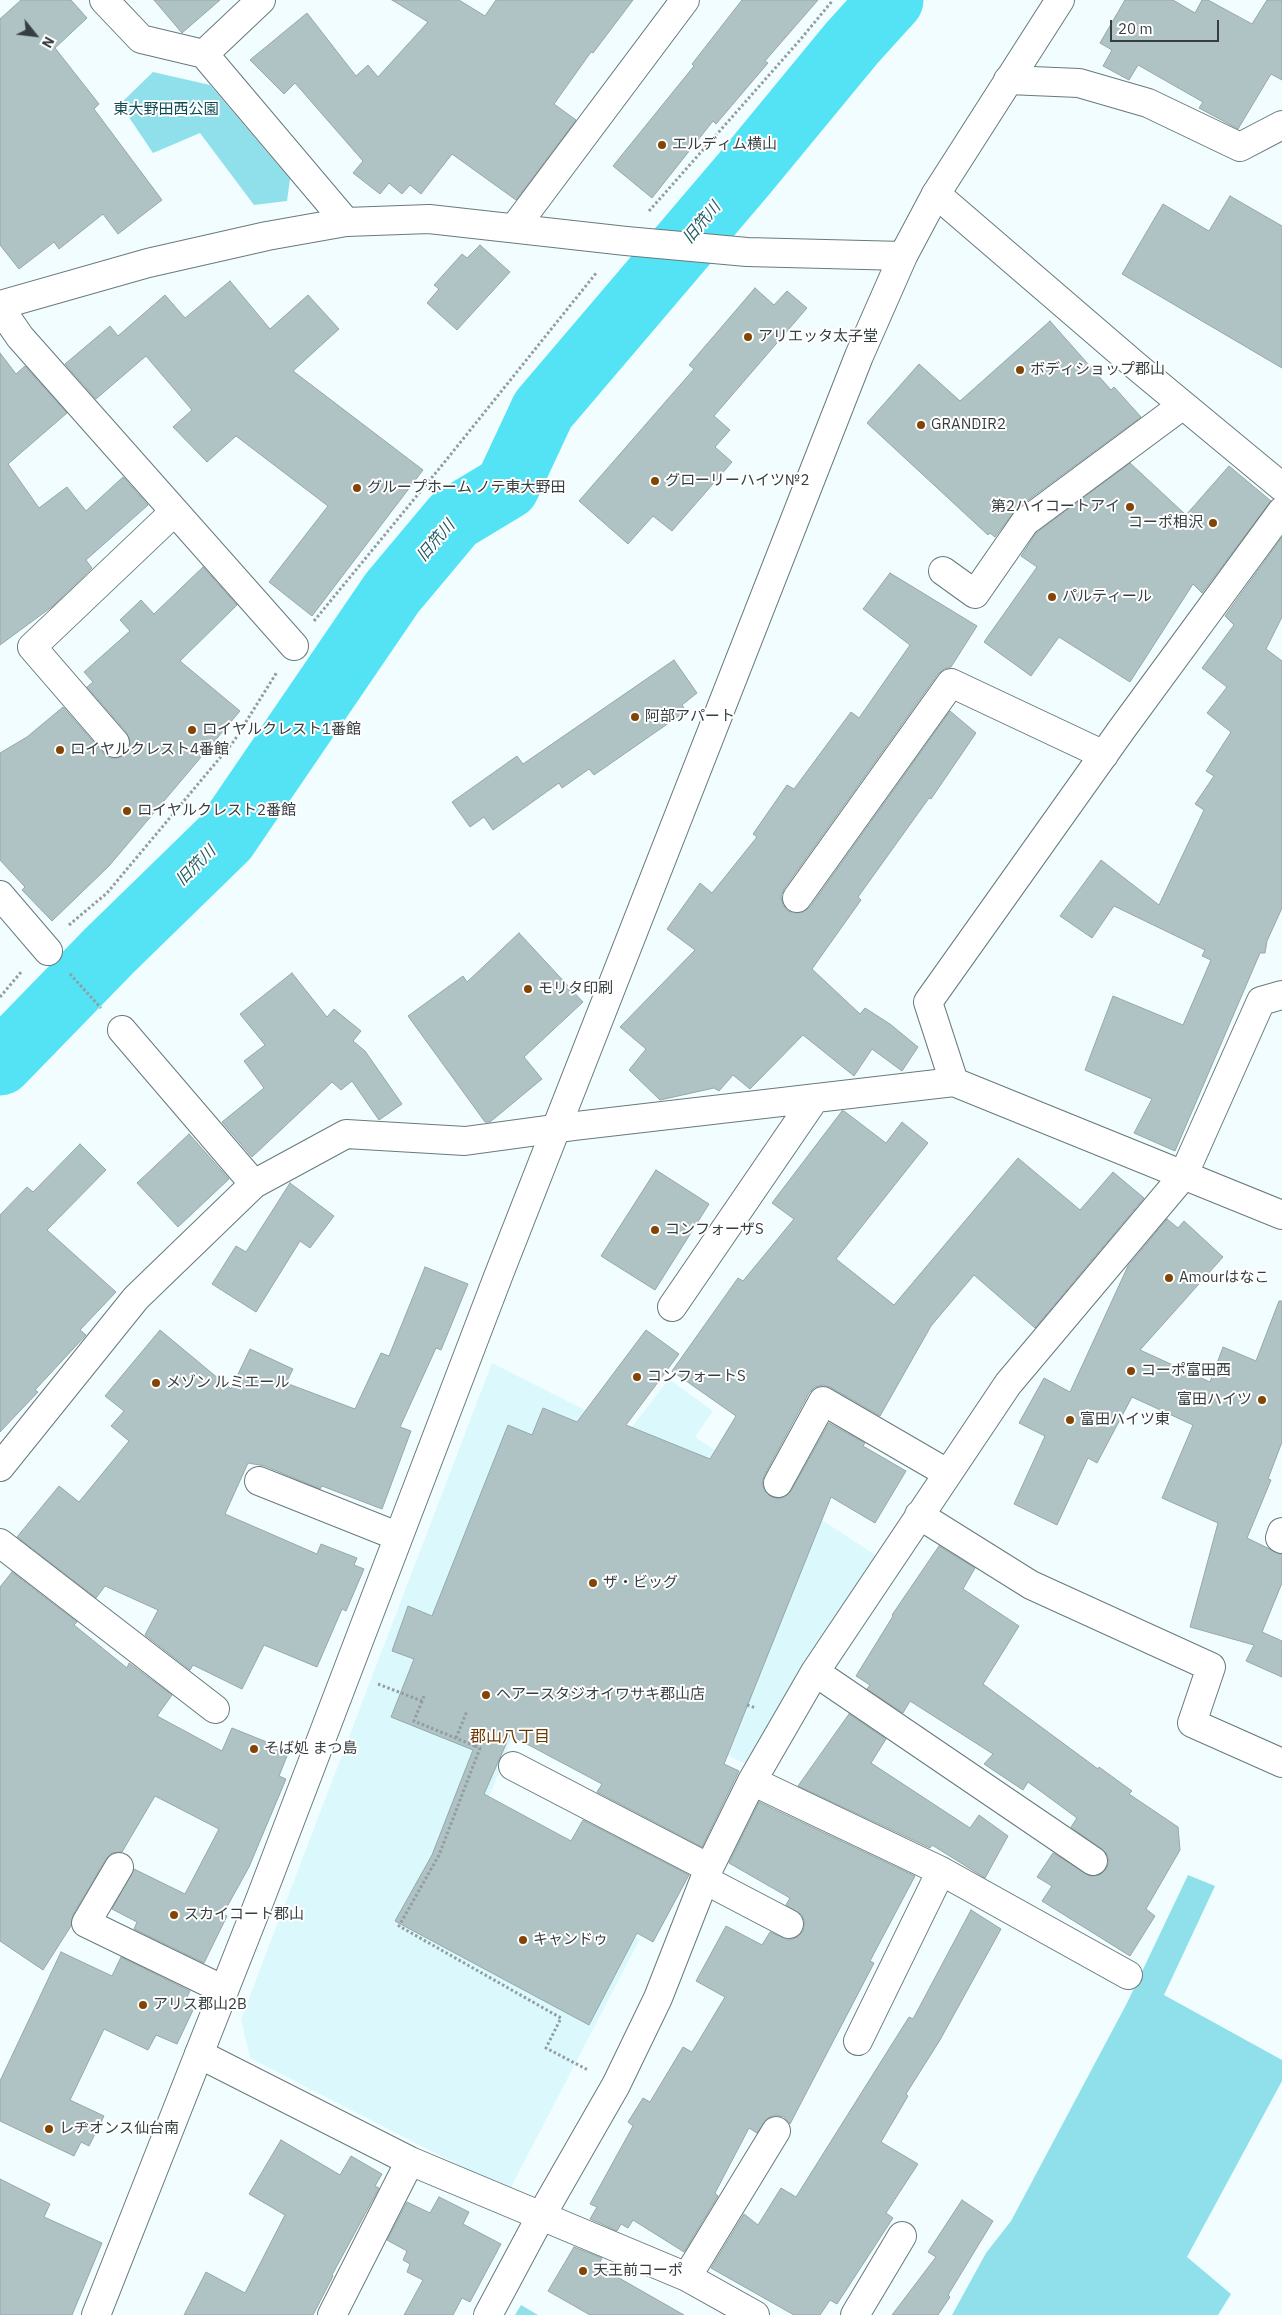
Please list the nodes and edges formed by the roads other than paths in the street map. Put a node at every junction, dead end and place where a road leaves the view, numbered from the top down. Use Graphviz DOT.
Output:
graph roads {
  1 [pos="104,0"];
  2 [pos="261,0"];
  3 [pos="686,0"];
  4 [pos="1060,0"];
  5 [pos="204,54"];
  6 [pos="1008,80"];
  7 [pos="1282,125"];
  8 [pos="936,194"];
  9 [pos="346,222"];
  10 [pos="515,227"];
  11 [pos="903,256"];
  12 [pos="0,306"];
  13 [pos="1184,405"];
  14 [pos="1282,487"];
  15 [pos="1282,511"];
  16 [pos="174,512"];
  17 [pos="943,571"];
  18 [pos="294,646"];
  19 [pos="115,742"];
  20 [pos="1104,755"];
  21 [pos="0,895"];
  22 [pos="796,898"];
  23 [pos="48,951"];
  24 [pos="1282,995"];
  25 [pos="122,1030"];
  26 [pos="954,1082"];
  27 [pos="815,1098"];
  28 [pos="556,1128"];
  29 [pos="1182,1176"];
  30 [pos="254,1184"];
  31 [pos="1277,1205"];
  32 [pos="672,1307"];
  33 [pos="0,1467"];
  34 [pos="948,1472"];
  35 [pos="258,1481"];
  36 [pos="778,1483"];
  37 [pos="919,1515"];
  38 [pos="1282,1532"];
  39 [pos="397,1536"];
  40 [pos="1282,1539"];
  41 [pos="0,1543"];
  42 [pos="815,1672"];
  43 [pos="215,1709"];
  44 [pos="1282,1763"];
  45 [pos="513,1766"];
  46 [pos="752,1781"];
  47 [pos="1093,1861"];
  48 [pos="119,1867"];
  49 [pos="941,1871"];
  50 [pos="707,1874"];
  51 [pos="788,1924"];
  52 [pos="1128,1975"];
  53 [pos="224,1990"];
  54 [pos="858,2041"];
  55 [pos="199,2054"];
  56 [pos="776,2131"];
  57 [pos="410,2161"];
  58 [pos="541,2216"];
  59 [pos="902,2236"];
  60 [pos="687,2277"];
  61 [pos="96,2315"];
  62 [pos="332,2315"];
  63 [pos="488,2315"];
  64 [pos="755,2315"];
  65 [pos="855,2315"];
  1 -- 5 [label="street"];
  2 -- 5 [label="street"];
  3 -- 10 [label="street"];
  4 -- 6 [label="street"];
  5 -- 9 [label="street"];
  6 -- 7 [label="street"];
  6 -- 8 [label="street"];
  8 -- 11 [label="street"];
  8 -- 13 [label="street"];
  9 -- 10 [label="street"];
  9 -- 12 [label="street"];
  10 -- 11 [label="street"];
  11 -- 28 [label="street"];
  12 -- 16 [label="street"];
  13 -- 14 [label="street"];
  13 -- 17 [label="street"];
  15 -- 20 [label="street"];
  16 -- 18 [label="street"];
  16 -- 19 [label="street"];
  20 -- 22 [label="street"];
  20 -- 26 [label="street"];
  21 -- 23 [label="street"];
  24 -- 29 [label="street"];
  25 -- 30 [label="street"];
  26 -- 27 [label="street"];
  26 -- 29 [label="street"];
  27 -- 28 [label="street"];
  27 -- 32 [label="street"];
  28 -- 30 [label="street"];
  28 -- 39 [label="street"];
  29 -- 31 [label="street"];
  29 -- 34 [label="street"];
  30 -- 33 [label="street"];
  34 -- 36 [label="street"];
  34 -- 37 [label="street"];
  35 -- 39 [label="street"];
  37 -- 42 [label="street"];
  37 -- 44 [label="street"];
  38 -- 40 [label="street"];
  39 -- 53 [label="street"];
  41 -- 43 [label="street"];
  42 -- 46 [label="street"];
  42 -- 47 [label="street"];
  45 -- 50 [label="street"];
  46 -- 49 [label="street"];
  46 -- 50 [label="street"];
  48 -- 53 [label="street"];
  49 -- 52 [label="street"];
  49 -- 54 [label="street"];
  50 -- 51 [label="street"];
  50 -- 58 [label="street"];
  53 -- 55 [label="street"];
  55 -- 57 [label="street"];
  55 -- 61 [label="street"];
  56 -- 60 [label="street"];
  57 -- 58 [label="street"];
  57 -- 62 [label="street"];
  58 -- 60 [label="street"];
  58 -- 63 [label="street"];
  59 -- 65 [label="street"];
  60 -- 64 [label="street"];
}
